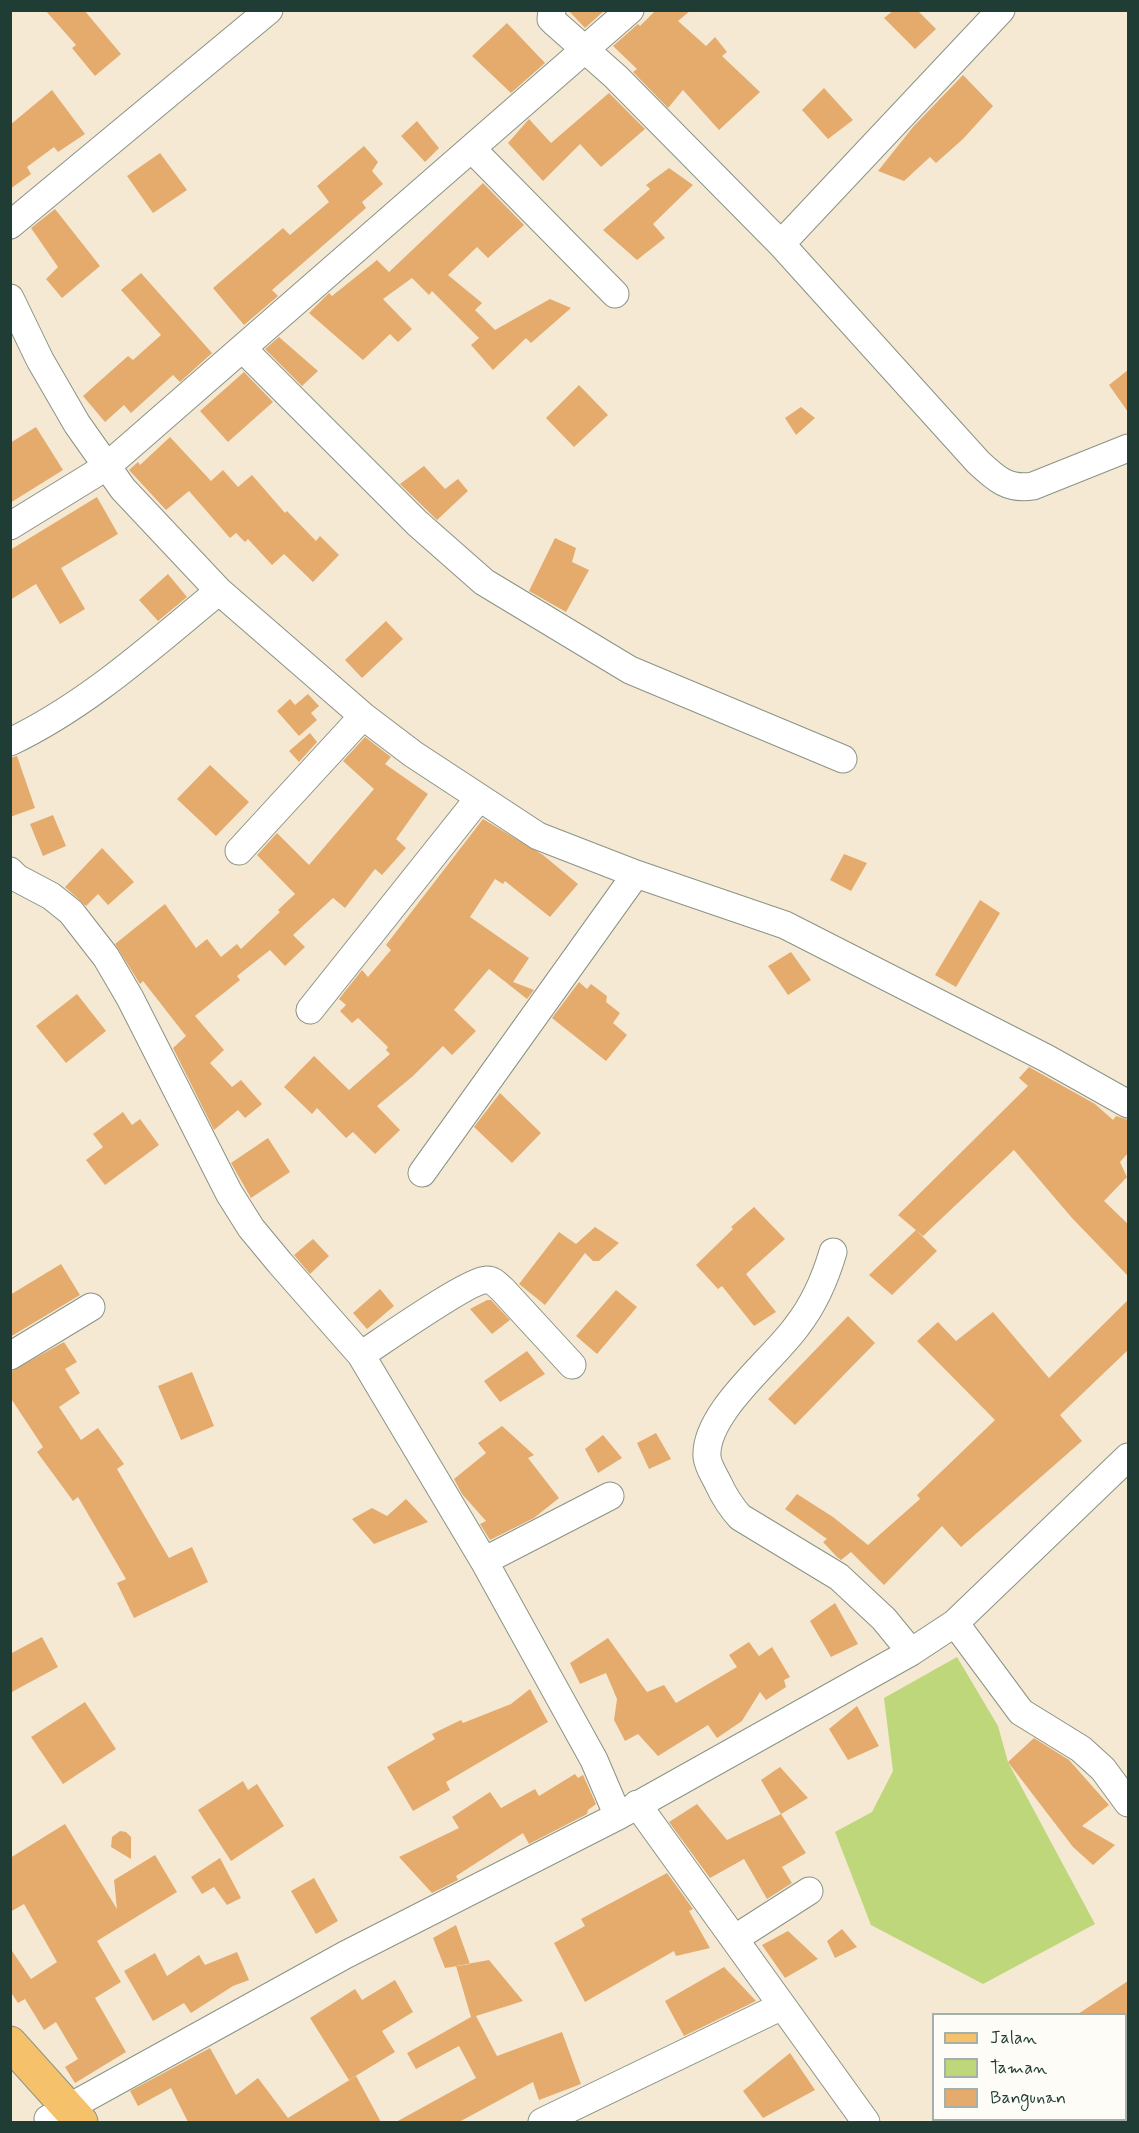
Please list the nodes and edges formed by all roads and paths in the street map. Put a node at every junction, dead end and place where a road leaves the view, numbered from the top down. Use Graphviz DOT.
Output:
graph roads {
  1 [pos="269,10"];
  2 [pos="552,10"];
  3 [pos="630,10"];
  4 [pos="1001,10"];
  5 [pos="587,50"];
  6 [pos="472,149"];
  7 [pos="10,225"];
  8 [pos="782,243"];
  9 [pos="615,294"];
  10 [pos="10,298"];
  11 [pos="243,349"];
  12 [pos="1128,448"];
  13 [pos="106,467"];
  14 [pos="10,526"];
  15 [pos="219,591"];
  16 [pos="363,717"];
  17 [pos="10,742"];
  18 [pos="843,759"];
  19 [pos="479,798"];
  20 [pos="239,851"];
  21 [pos="10,871"];
  22 [pos="636,874"];
  23 [pos="310,1010"];
  24 [pos="1128,1104"];
  25 [pos="422,1173"];
  26 [pos="834,1252"];
  27 [pos="92,1307"];
  28 [pos="361,1355"];
  29 [pos="10,1356"];
  30 [pos="572,1365"];
  31 [pos="1128,1457"];
  32 [pos="609,1496"];
  33 [pos="484,1561"];
  34 [pos="955,1623"];
  35 [pos="911,1652"];
  36 [pos="1128,1803"];
  37 [pos="627,1810"];
  38 [pos="809,1891"];
  39 [pos="734,1939"];
  40 [pos="782,2006"];
  41 [pos="10,2043"];
  42 [pos="10,2077"];
  43 [pos="62,2118"];
  44 [pos="542,2122"];
  45 [pos="866,2122"];
  1 -- 7 [label="street"];
  2 -- 5 [label="street"];
  3 -- 5 [label="street"];
  4 -- 8 [label="street"];
  5 -- 6 [label="street"];
  5 -- 8 [label="street"];
  6 -- 9 [label="street"];
  6 -- 11 [label="street"];
  8 -- 12 [label="street"];
  10 -- 13 [label="street"];
  11 -- 13 [label="street"];
  11 -- 18 [label="street"];
  13 -- 14 [label="street"];
  13 -- 15 [label="street"];
  15 -- 16 [label="street"];
  15 -- 17 [label="street"];
  16 -- 19 [label="street"];
  16 -- 20 [label="street"];
  19 -- 22 [label="street"];
  19 -- 23 [label="street"];
  21 -- 28 [label="street"];
  22 -- 24 [label="street"];
  22 -- 25 [label="street"];
  26 -- 35 [label="street"];
  27 -- 29 [label="street"];
  28 -- 30 [label="street"];
  28 -- 33 [label="street"];
  31 -- 34 [label="street"];
  32 -- 33 [label="street"];
  33 -- 37 [label="street"];
  34 -- 35 [label="street"];
  34 -- 36 [label="street"];
  35 -- 37 [label="street"];
  37 -- 39 [label="street"];
  37 -- 43 [label="street"];
  38 -- 39 [label="street"];
  39 -- 40 [label="street"];
  40 -- 44 [label="street"];
  40 -- 45 [label="street"];
  41 -- 43 [label="main road"];
  42 -- 43 [label="main road"];
}
